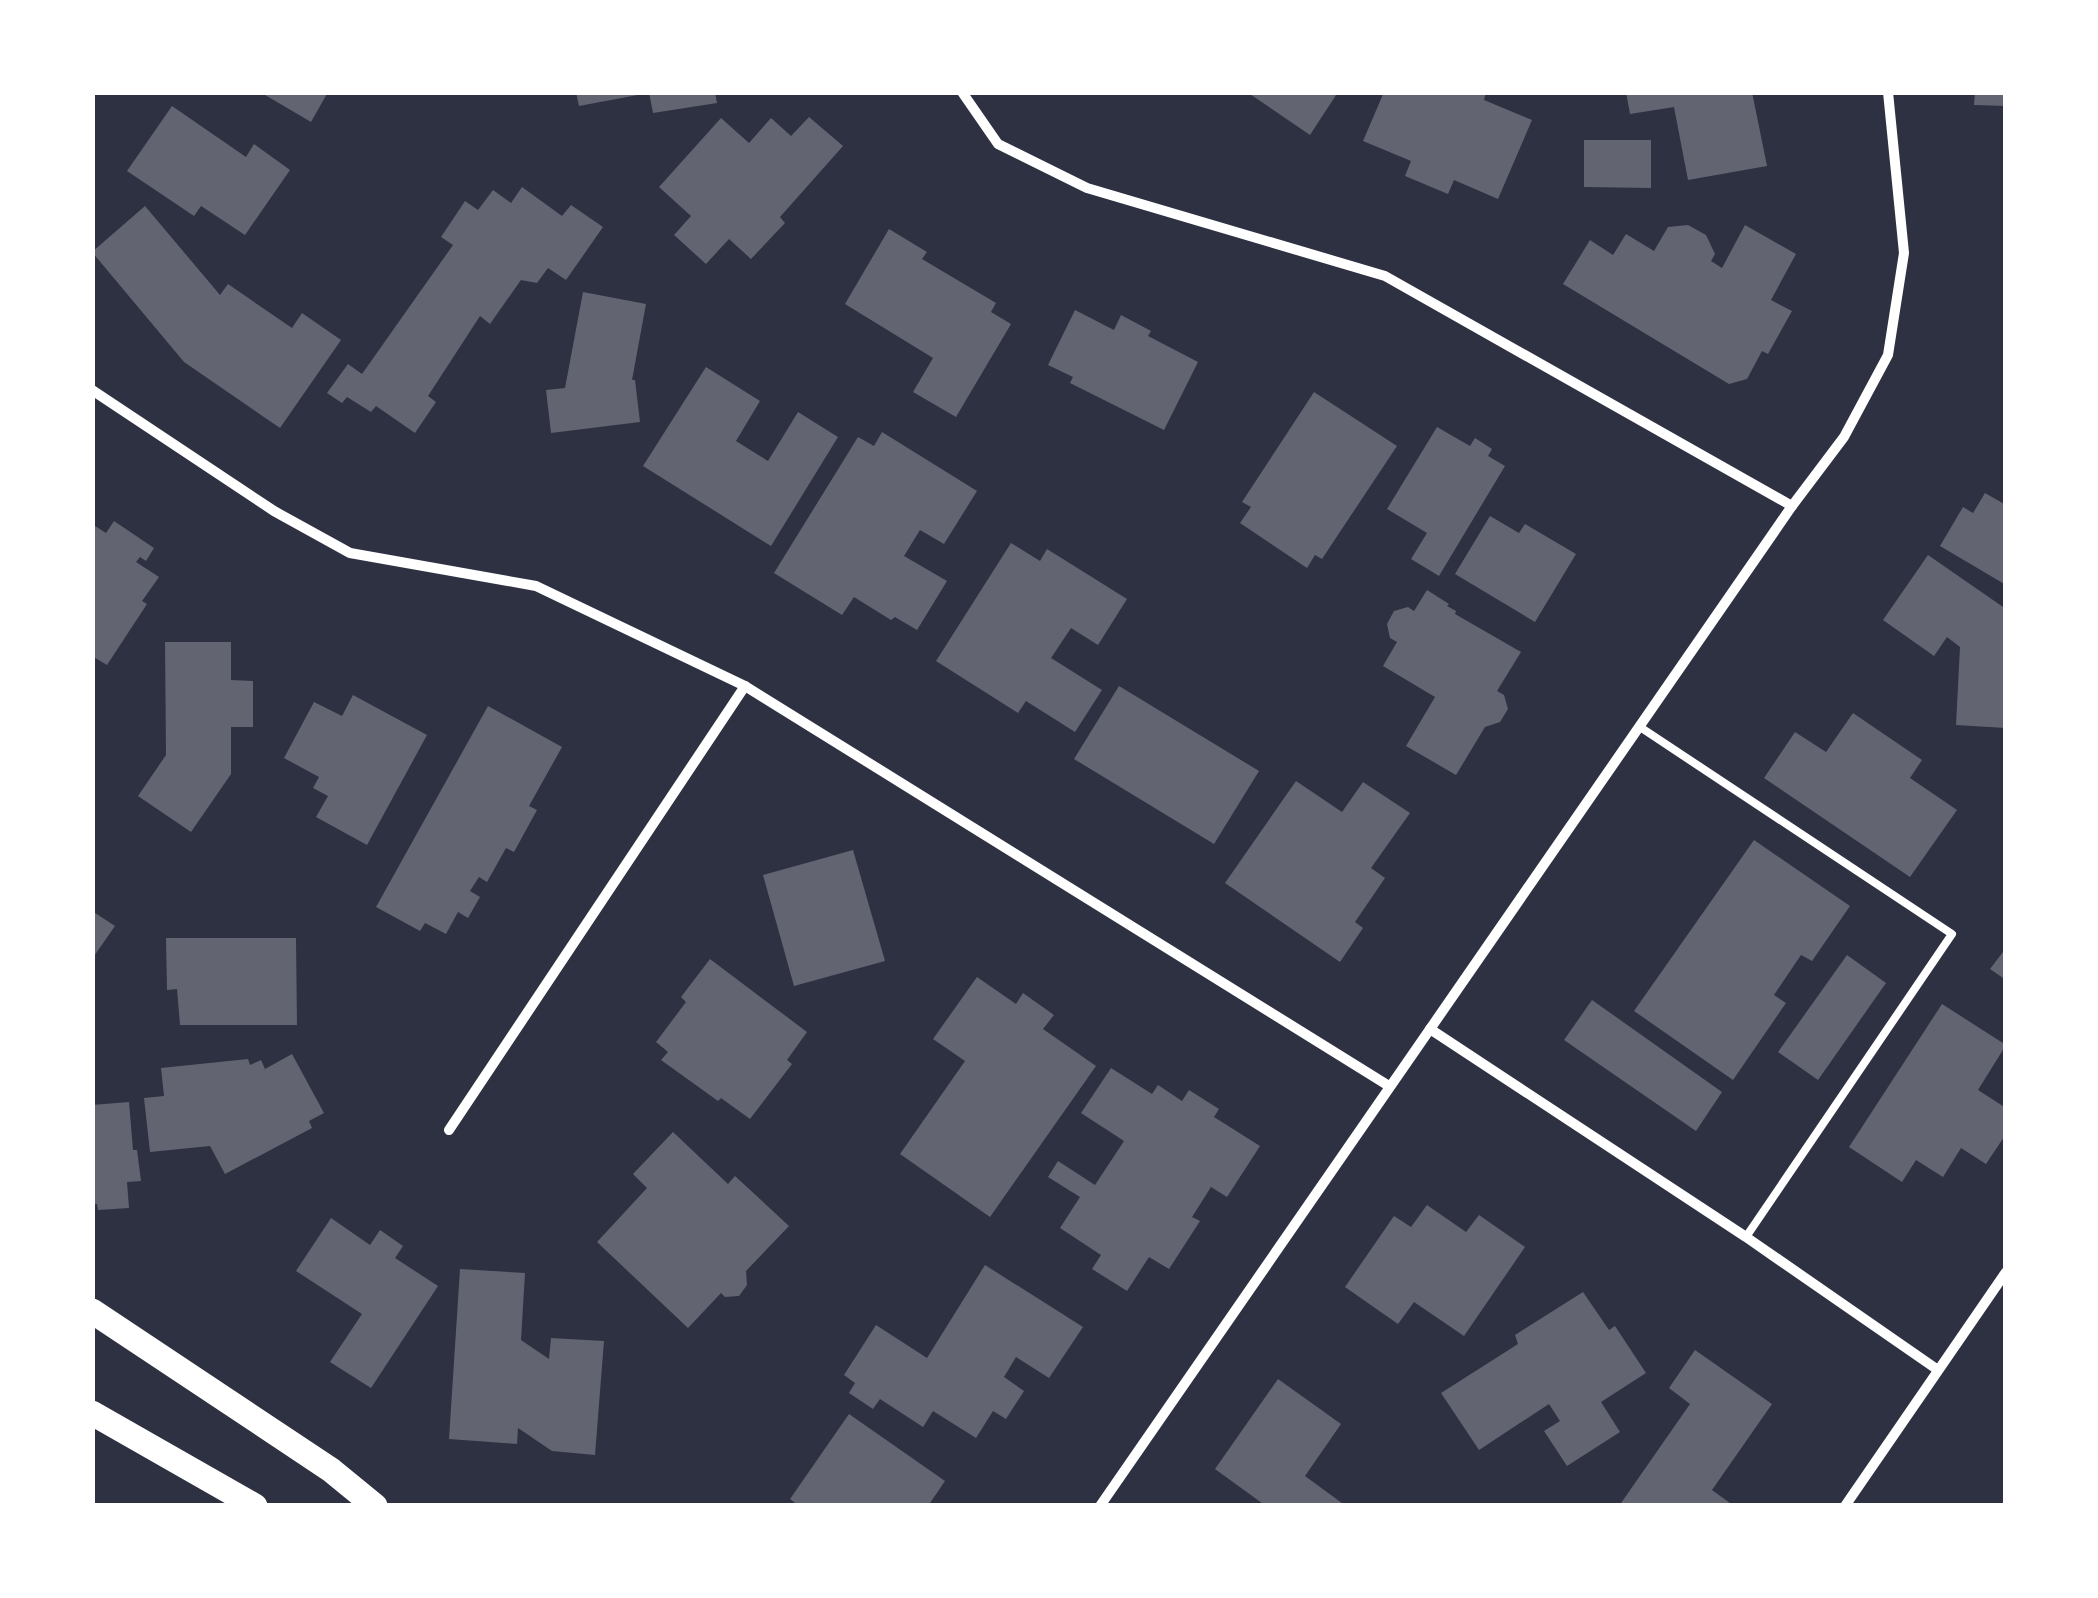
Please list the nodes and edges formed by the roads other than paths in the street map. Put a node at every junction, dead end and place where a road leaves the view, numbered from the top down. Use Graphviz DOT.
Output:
graph roads {
  1 [pos="962,92"];
  2 [pos="1888,92"];
  3 [pos="92,390"];
  4 [pos="1792,506"];
  5 [pos="744,686"];
  6 [pos="1640,727"];
  7 [pos="1430,1029"];
  8 [pos="1389,1086"];
  9 [pos="449,1130"];
  10 [pos="1746,1237"];
  11 [pos="2006,1272"];
  12 [pos="92,1311"];
  13 [pos="1938,1370"];
  14 [pos="92,1413"];
  15 [pos="255,1506"];
  16 [pos="375,1506"];
  17 [pos="1100,1506"];
  18 [pos="1845,1506"];
  1 -- 4 [label="street"];
  2 -- 4 [label="street"];
  3 -- 5 [label="street"];
  4 -- 6 [label="street"];
  5 -- 8 [label="street"];
  5 -- 9 [label="street"];
  6 -- 7 [label="street"];
  6 -- 10 [label="lane"];
  7 -- 8 [label="street"];
  7 -- 10 [label="street"];
  8 -- 17 [label="street"];
  10 -- 13 [label="street"];
  11 -- 13 [label="street"];
  12 -- 16 [label="main road"];
  13 -- 18 [label="street"];
  14 -- 15 [label="main road"];
}
